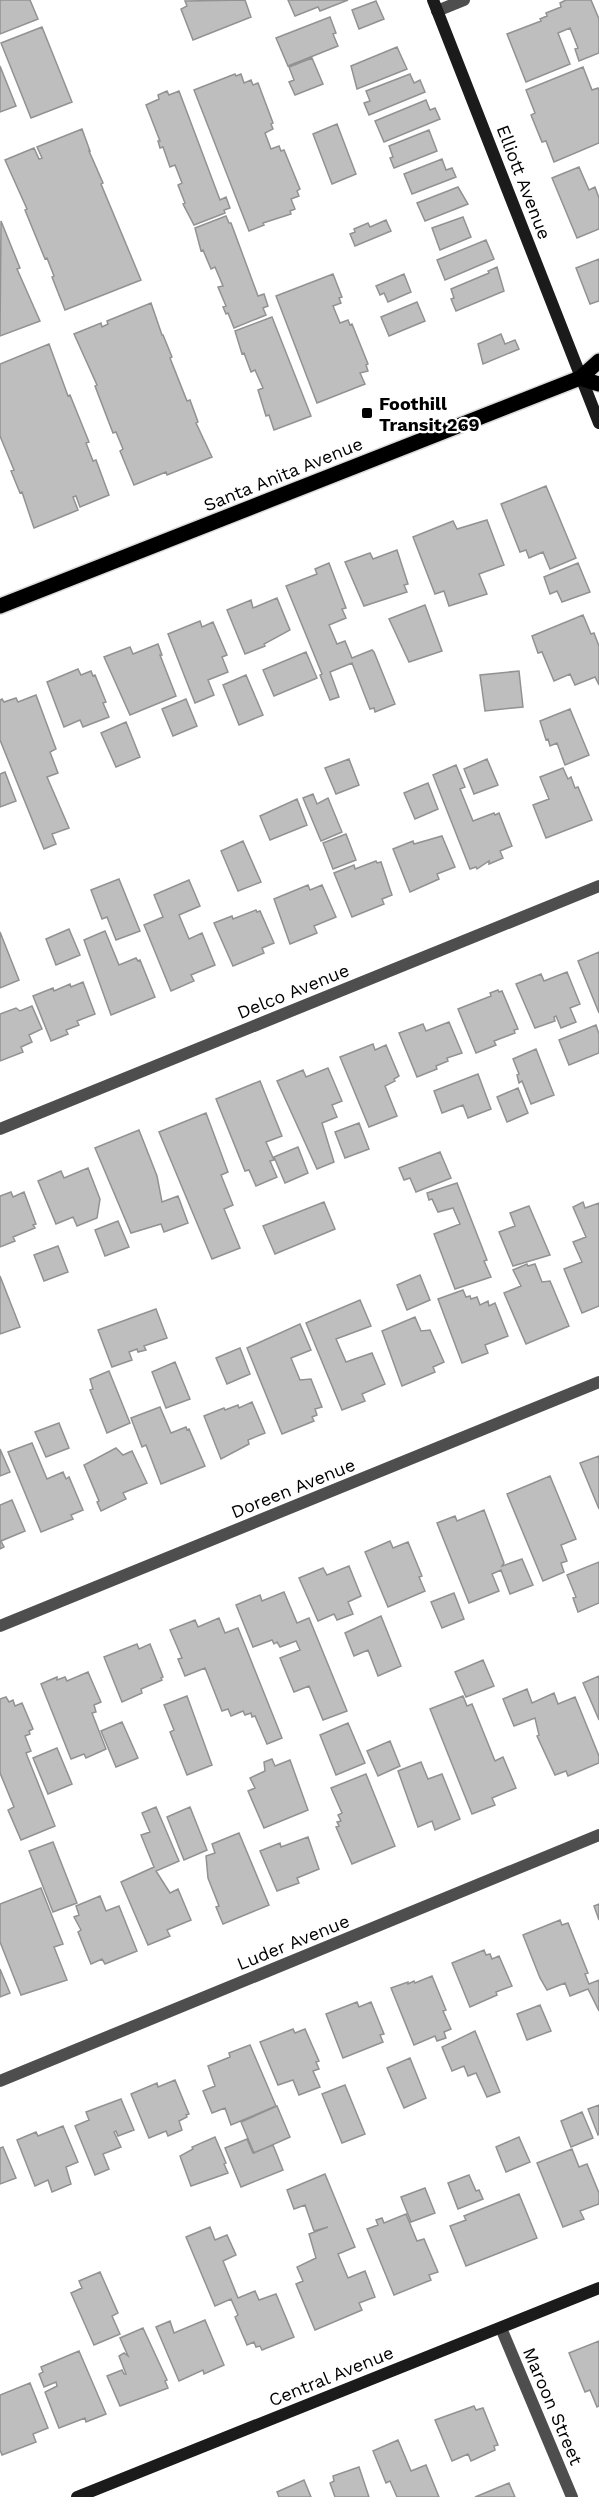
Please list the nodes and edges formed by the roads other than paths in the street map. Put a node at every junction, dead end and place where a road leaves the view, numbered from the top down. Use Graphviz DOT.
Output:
graph roads {
  1 [pos="464,0"];
  2 [pos="435,5"];
  3 [pos="599,362"];
  4 [pos="580,378"];
  5 [pos="599,384"];
  6 [pos="599,423"];
  7 [pos="0,606"];
  8 [pos="599,886"];
  9 [pos="0,1129"];
  10 [pos="599,1382"];
  11 [pos="0,1626"];
  12 [pos="599,1835"];
  13 [pos="0,2081"];
  14 [pos="599,2288"];
  15 [pos="501,2328"];
  16 [pos="77,2497"];
  17 [pos="572,2497"];
  1 -- 2 [label="street"];
  2 -- 4 [label="street, Elliott Avenue"];
  3 -- 4 [label="main road, Santa Anita Avenue"];
  4 -- 5 [label="main road"];
  4 -- 6 [label="street, Elliott Avenue"];
  4 -- 7 [label="main road, Santa Anita Avenue"];
  8 -- 9 [label="street, Delco Avenue"];
  10 -- 11 [label="street, Doreen Avenue"];
  12 -- 13 [label="street, Luder Avenue"];
  14 -- 15 [label="street, Central Avenue"];
  15 -- 16 [label="street, Central Avenue"];
  15 -- 17 [label="street, Maroon Street"];
}
